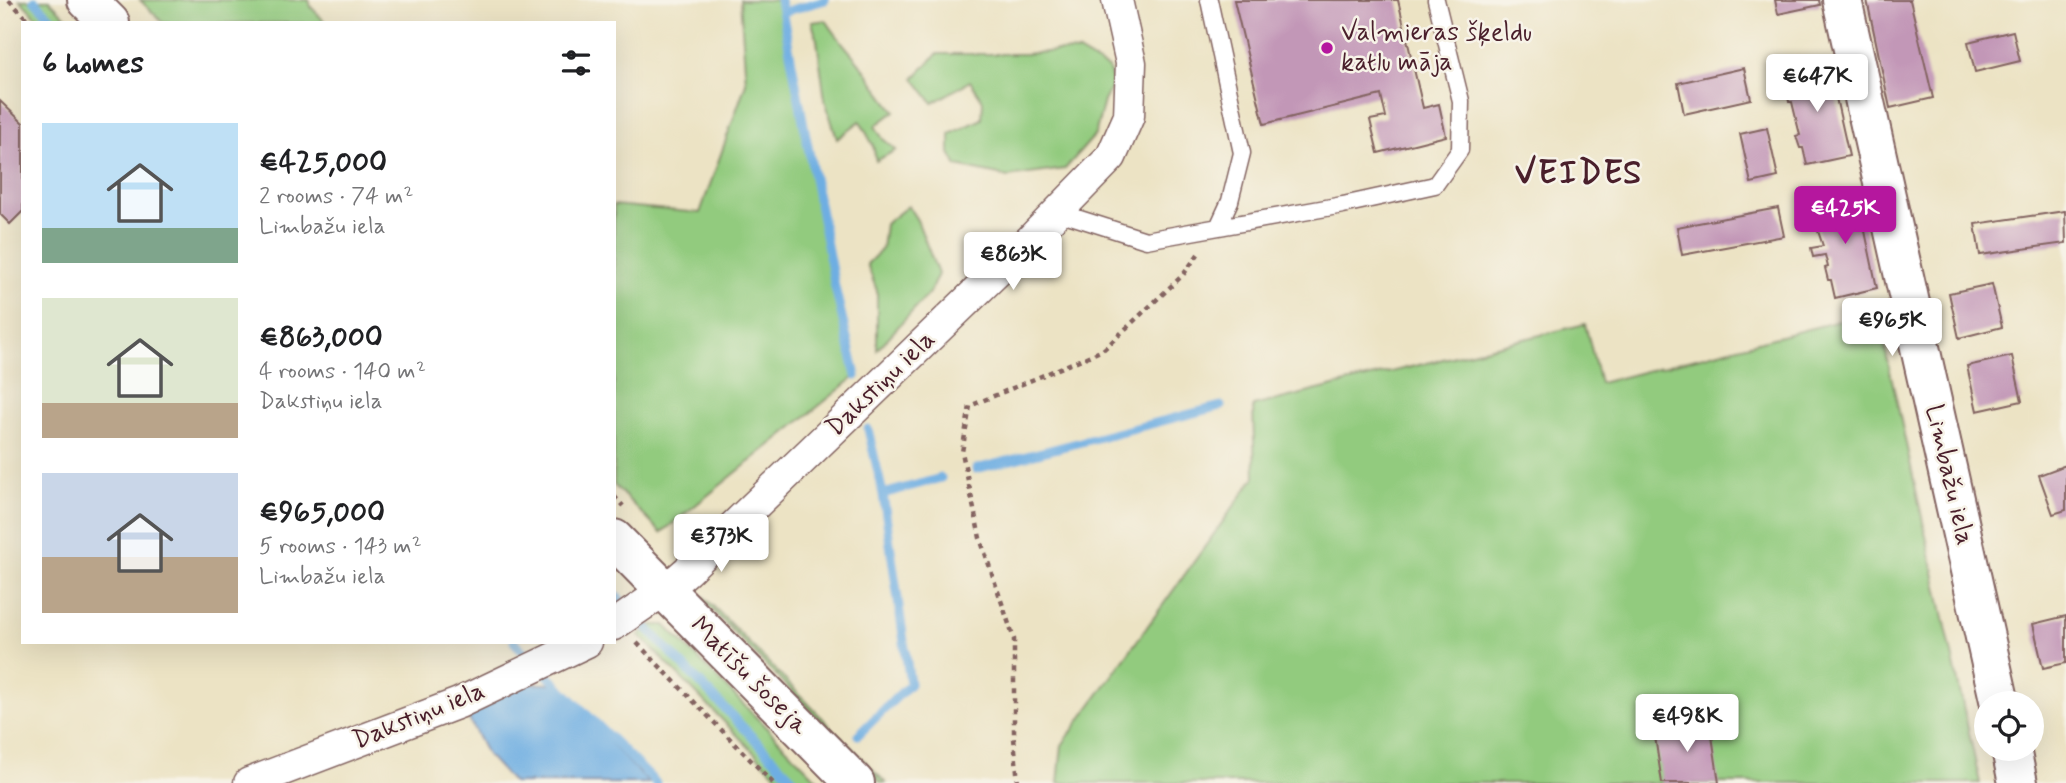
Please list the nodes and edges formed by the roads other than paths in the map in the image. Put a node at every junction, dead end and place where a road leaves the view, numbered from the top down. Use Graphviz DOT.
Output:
graph roads {
  1 [pos="87,0"];
  2 [pos="1117,0"];
  3 [pos="1209,0"];
  4 [pos="1436,0"];
  5 [pos="1842,0"];
  6 [pos="108,21"];
  7 [pos="1058,212"];
  8 [pos="1218,227"];
  9 [pos="616,541"];
  10 [pos="665,590"];
  11 [pos="616,624"];
  12 [pos="583,644"];
  13 [pos="1997,691"];
  14 [pos="2013,761"];
  15 [pos="249,783"];
  16 [pos="855,783"];
  17 [pos="2018,783"];
  1 -- 6 [label="main road"];
  2 -- 7 [label="street, Dakstiņu iela"];
  3 -- 8 [label="lane"];
  4 -- 8 [label="lane"];
  5 -- 13 [label="main road, Limbažu iela"];
  7 -- 8 [label="lane"];
  7 -- 10 [label="street, Dakstiņu iela"];
  9 -- 10 [label="main road, Matīšu šoseja"];
  10 -- 11 [label="street, Dakstiņu iela"];
  10 -- 16 [label="main road, Matīšu šoseja"];
  12 -- 15 [label="street, Dakstiņu iela"];
  14 -- 17 [label="main road"];
}
